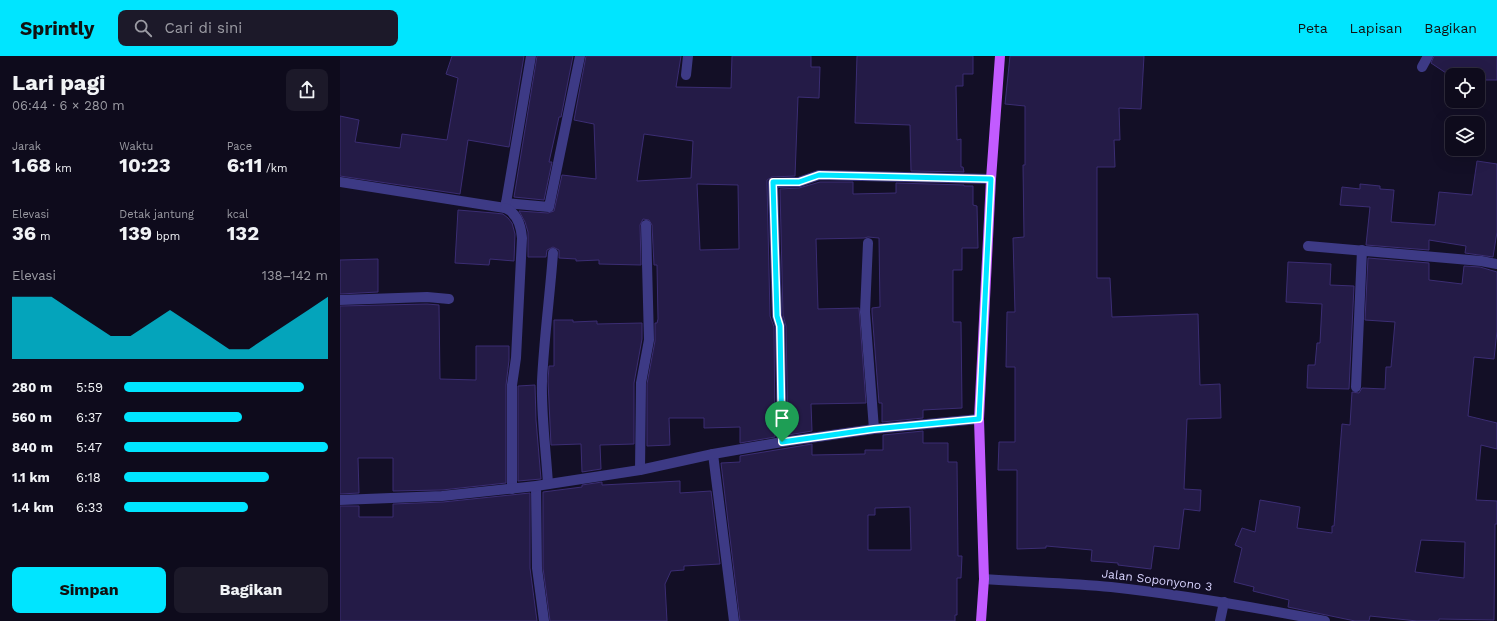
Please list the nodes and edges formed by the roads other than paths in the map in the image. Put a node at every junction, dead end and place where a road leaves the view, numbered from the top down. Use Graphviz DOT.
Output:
graph roads {
  1 [pos="531,56"];
  2 [pos="580,56"];
  3 [pos="688,56"];
  4 [pos="1000,56"];
  5 [pos="1428,56"];
  6 [pos="1422,67"];
  7 [pos="686,75"];
  8 [pos="991,179"];
  9 [pos="340,182"];
  10 [pos="505,205"];
  11 [pos="646,224"];
  12 [pos="868,243"];
  13 [pos="1308,246"];
  14 [pos="1362,250"];
  15 [pos="553,253"];
  16 [pos="1497,264"];
  17 [pos="449,299"];
  18 [pos="340,300"];
  19 [pos="1356,387"];
  20 [pos="979,419"];
  21 [pos="874,429"];
  22 [pos="782,442"];
  23 [pos="712,454"];
  24 [pos="640,470"];
  25 [pos="548,484"];
  26 [pos="536,486"];
  27 [pos="512,489"];
  28 [pos="340,500"];
  29 [pos="984,579"];
  30 [pos="1224,602"];
  31 [pos="544,621"];
  32 [pos="734,621"];
  33 [pos="981,621"];
  34 [pos="1220,621"];
  35 [pos="1325,621"];
  1 -- 10 [label="street"];
  2 -- 10 [label="street"];
  3 -- 7 [label="street"];
  4 -- 8 [label="main road"];
  5 -- 6 [label="street"];
  8 -- 20 [label="main road"];
  8 -- 22 [label="street"];
  9 -- 10 [label="street"];
  10 -- 27 [label="street"];
  11 -- 24 [label="street"];
  12 -- 21 [label="street"];
  13 -- 14 [label="street"];
  14 -- 16 [label="street"];
  14 -- 19 [label="street"];
  15 -- 25 [label="street"];
  17 -- 18 [label="street"];
  20 -- 21 [label="street"];
  20 -- 29 [label="main road"];
  21 -- 22 [label="street"];
  22 -- 23 [label="street"];
  23 -- 24 [label="street"];
  23 -- 32 [label="street"];
  24 -- 25 [label="street"];
  25 -- 26 [label="street"];
  26 -- 27 [label="street"];
  26 -- 31 [label="street"];
  27 -- 28 [label="street"];
  29 -- 30 [label="street, Jalan Soponyono 3"];
  29 -- 33 [label="main road"];
  30 -- 34 [label="street"];
  30 -- 35 [label="street, Jalan Soponyono 3"];
}
